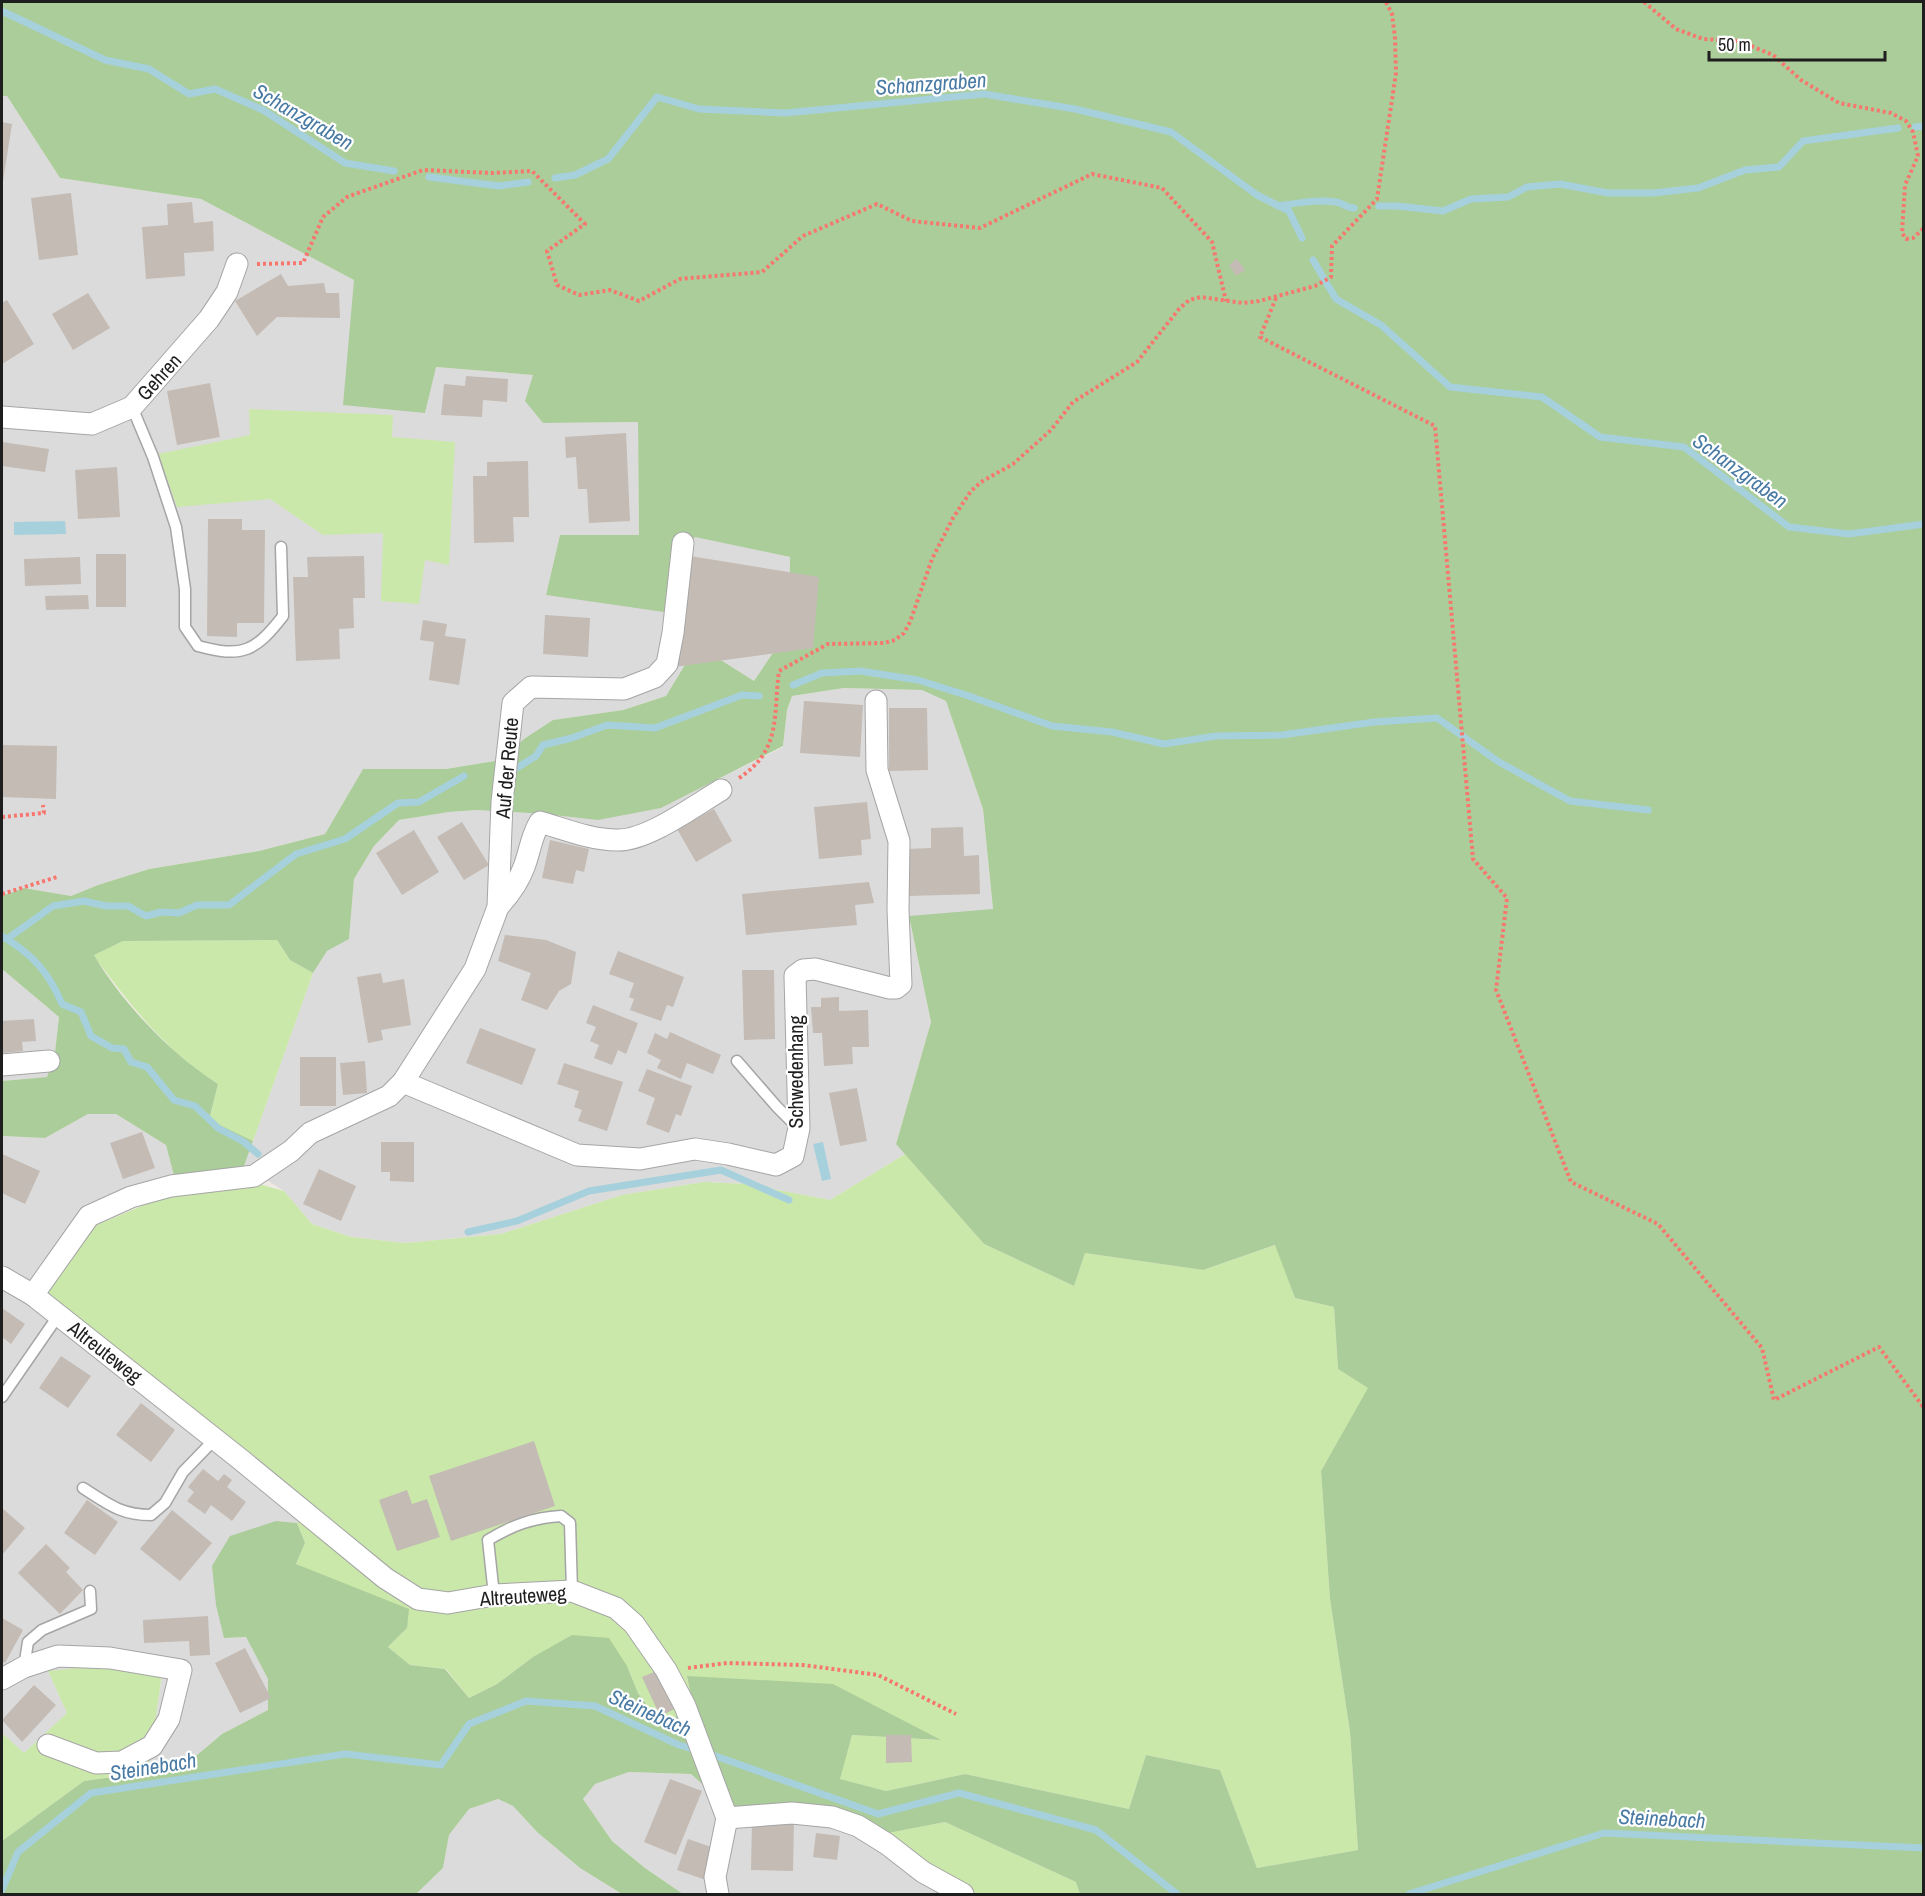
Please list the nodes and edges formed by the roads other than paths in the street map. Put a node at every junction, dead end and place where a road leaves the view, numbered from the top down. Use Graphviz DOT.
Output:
graph roads {
  1 [pos="237,264"];
  2 [pos="132,407"];
  3 [pos="2,417"];
  4 [pos="683,543"];
  5 [pos="281,547"];
  6 [pos="876,701"];
  7 [pos="721,790"];
  8 [pos="498,907"];
  9 [pos="737,1061"];
  10 [pos="49,1062"];
  11 [pos="2,1065"];
  12 [pos="403,1082"];
  13 [pos="799,1128"];
  14 [pos="2,1277"];
  15 [pos="33,1295"];
  16 [pos="58,1316"];
  17 [pos="2,1397"];
  18 [pos="215,1440"];
  19 [pos="83,1488"];
  20 [pos="90,1591"];
  21 [pos="572,1591"];
  22 [pos="494,1595"];
  23 [pos="24,1667"];
  24 [pos="2,1679"];
  25 [pos="48,1745"];
  26 [pos="728,1818"];
  27 [pos="718,1894"];
  28 [pos="963,1894"];
  1 -- 2 [label="street, Gehren"];
  2 -- 3 [label="street, Gehren"];
  2 -- 5 [label="lane"];
  4 -- 8 [label="street, Auf der Reute"];
  6 -- 13 [label="street, Schwedenhang"];
  7 -- 8 [label="street, Auf der Reute"];
  8 -- 12 [label="street, Auf der Reute"];
  9 -- 13 [label="lane"];
  10 -- 11 [label="street"];
  12 -- 13 [label="street, Schwedenhang"];
  12 -- 15 [label="street, Auf der Reute"];
  14 -- 15 [label="street, Altreuteweg"];
  15 -- 16 [label="street, Altreuteweg"];
  16 -- 17 [label="lane"];
  16 -- 18 [label="street, Altreuteweg"];
  18 -- 19 [label="lane"];
  18 -- 22 [label="street, Altreuteweg"];
  20 -- 23 [label="lane"];
  21 -- 22 [label="street, Altreuteweg"];
  21 -- 22 [label="lane"];
  21 -- 26 [label="street, Altreuteweg"];
  23 -- 24 [label="street"];
  23 -- 25 [label="street"];
  26 -- 27 [label="street"];
  26 -- 28 [label="street"];
}
